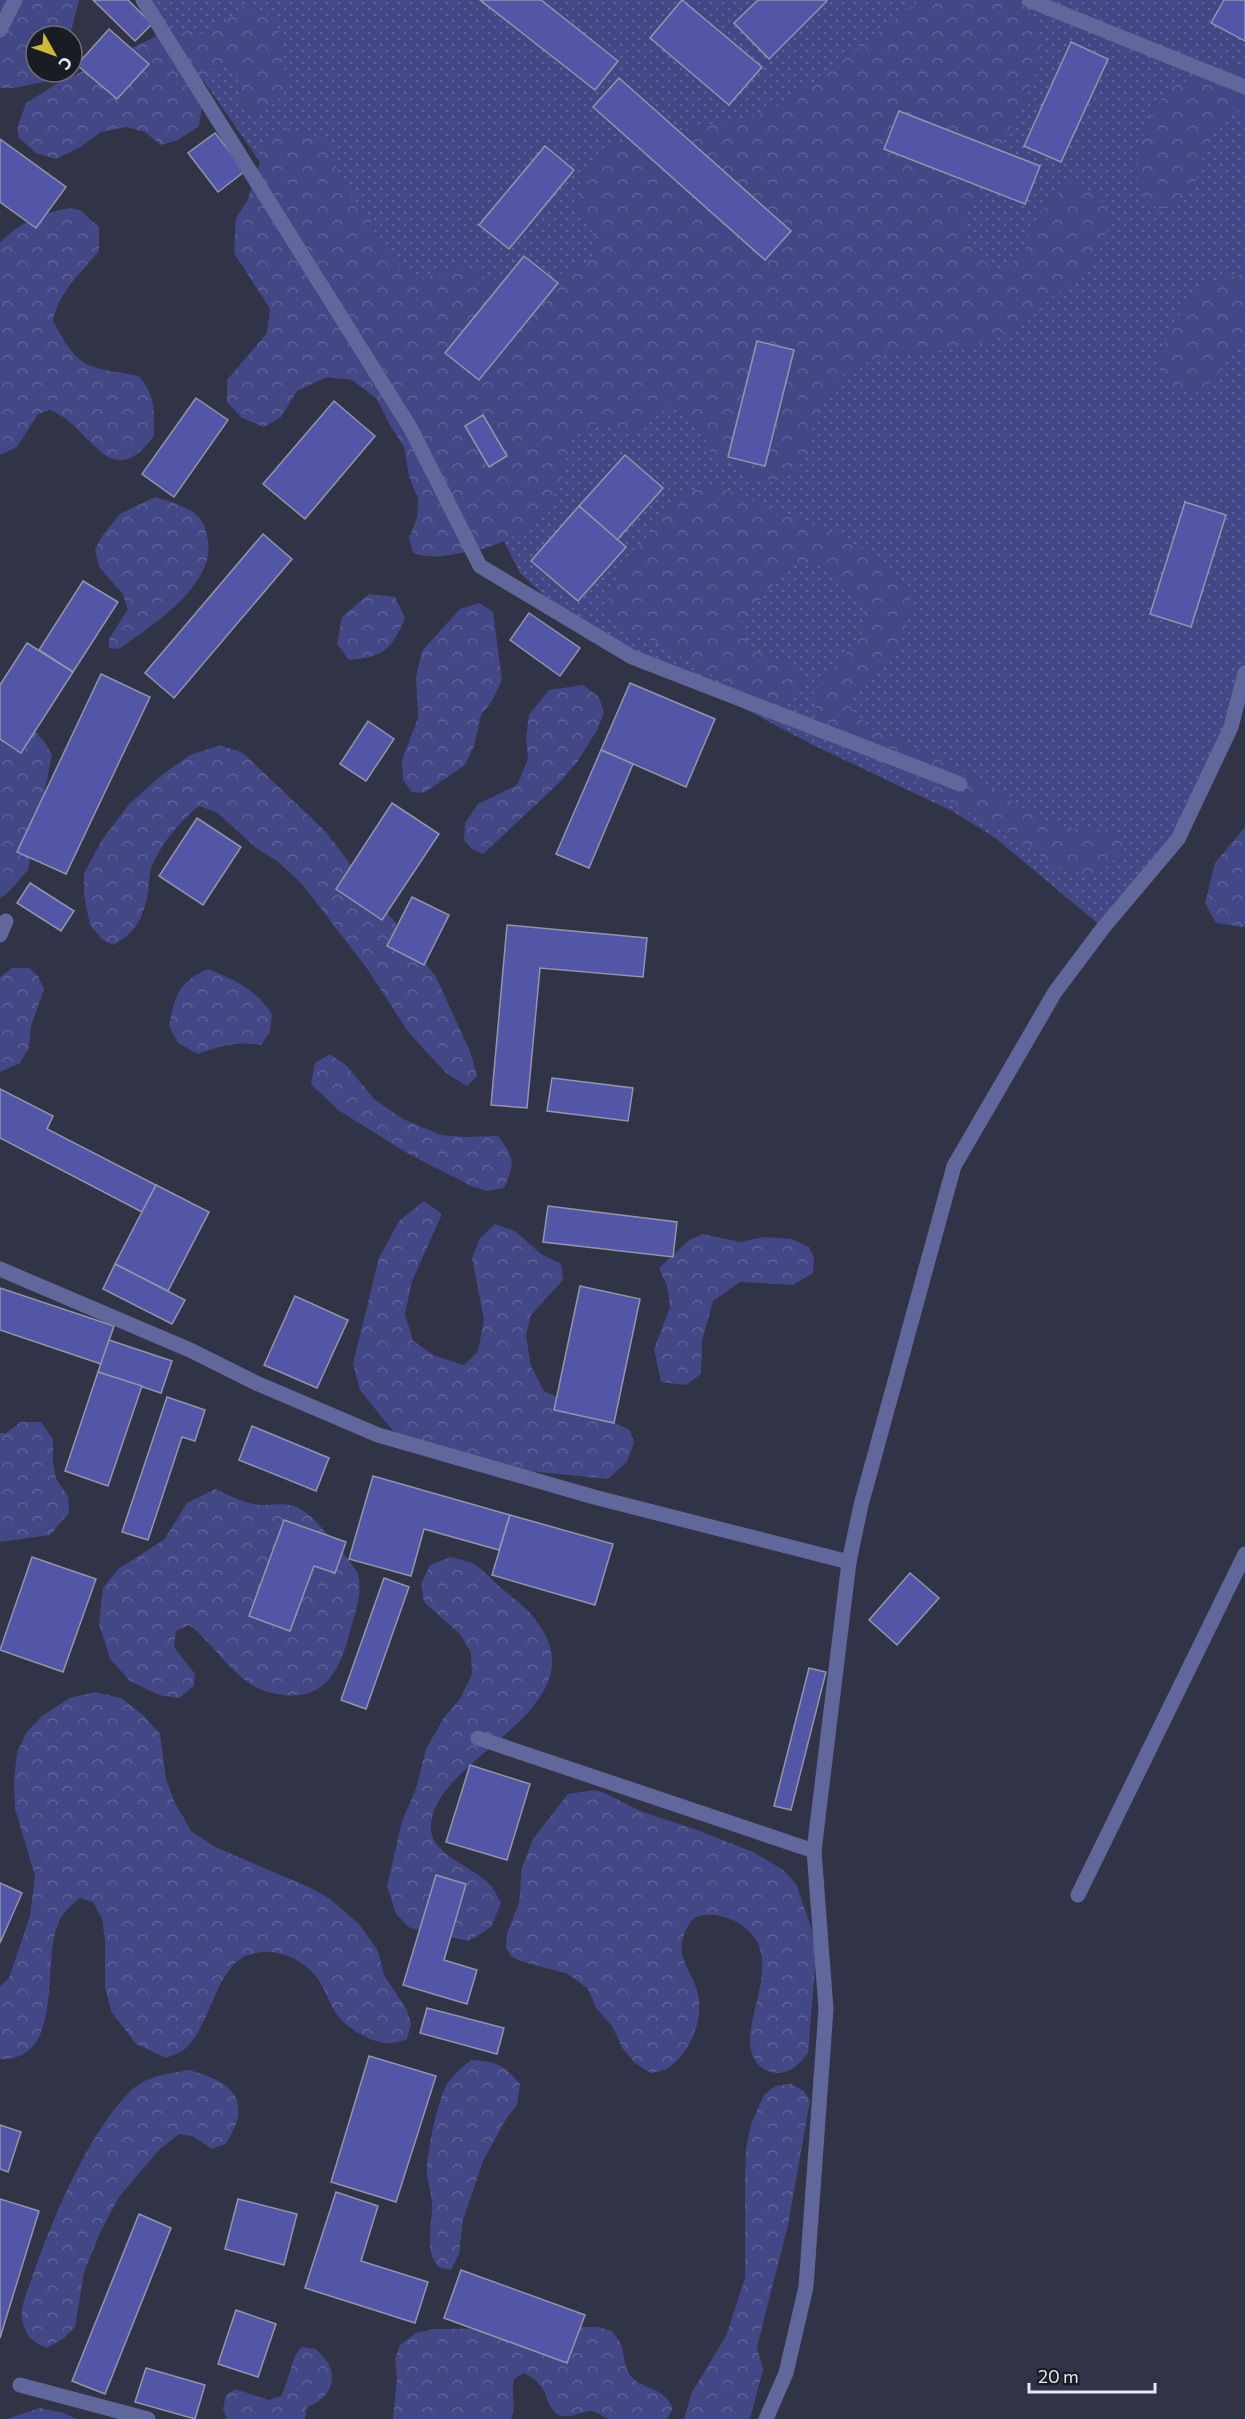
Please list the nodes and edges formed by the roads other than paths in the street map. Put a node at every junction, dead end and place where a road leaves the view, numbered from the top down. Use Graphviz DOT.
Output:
graph roads {
  1 [pos="15,0"];
  2 [pos="143,0"];
  3 [pos="1029,0"];
  4 [pos="0,30"];
  5 [pos="1245,87"];
  6 [pos="1245,673"];
  7 [pos="960,784"];
  8 [pos="0,1269"];
  9 [pos="1245,1554"];
  10 [pos="849,1562"];
  11 [pos="478,1738"];
  12 [pos="814,1851"];
  13 [pos="1078,1895"];
  14 [pos="20,2385"];
  15 [pos="148,2419"];
  16 [pos="766,2419"];
  1 -- 4 [label="lane"];
  2 -- 7 [label="lane"];
  3 -- 5 [label="lane"];
  6 -- 10 [label="lane"];
  8 -- 10 [label="lane"];
  9 -- 13 [label="lane"];
  10 -- 12 [label="lane"];
  11 -- 12 [label="lane"];
  12 -- 16 [label="lane"];
  14 -- 15 [label="lane"];
}
